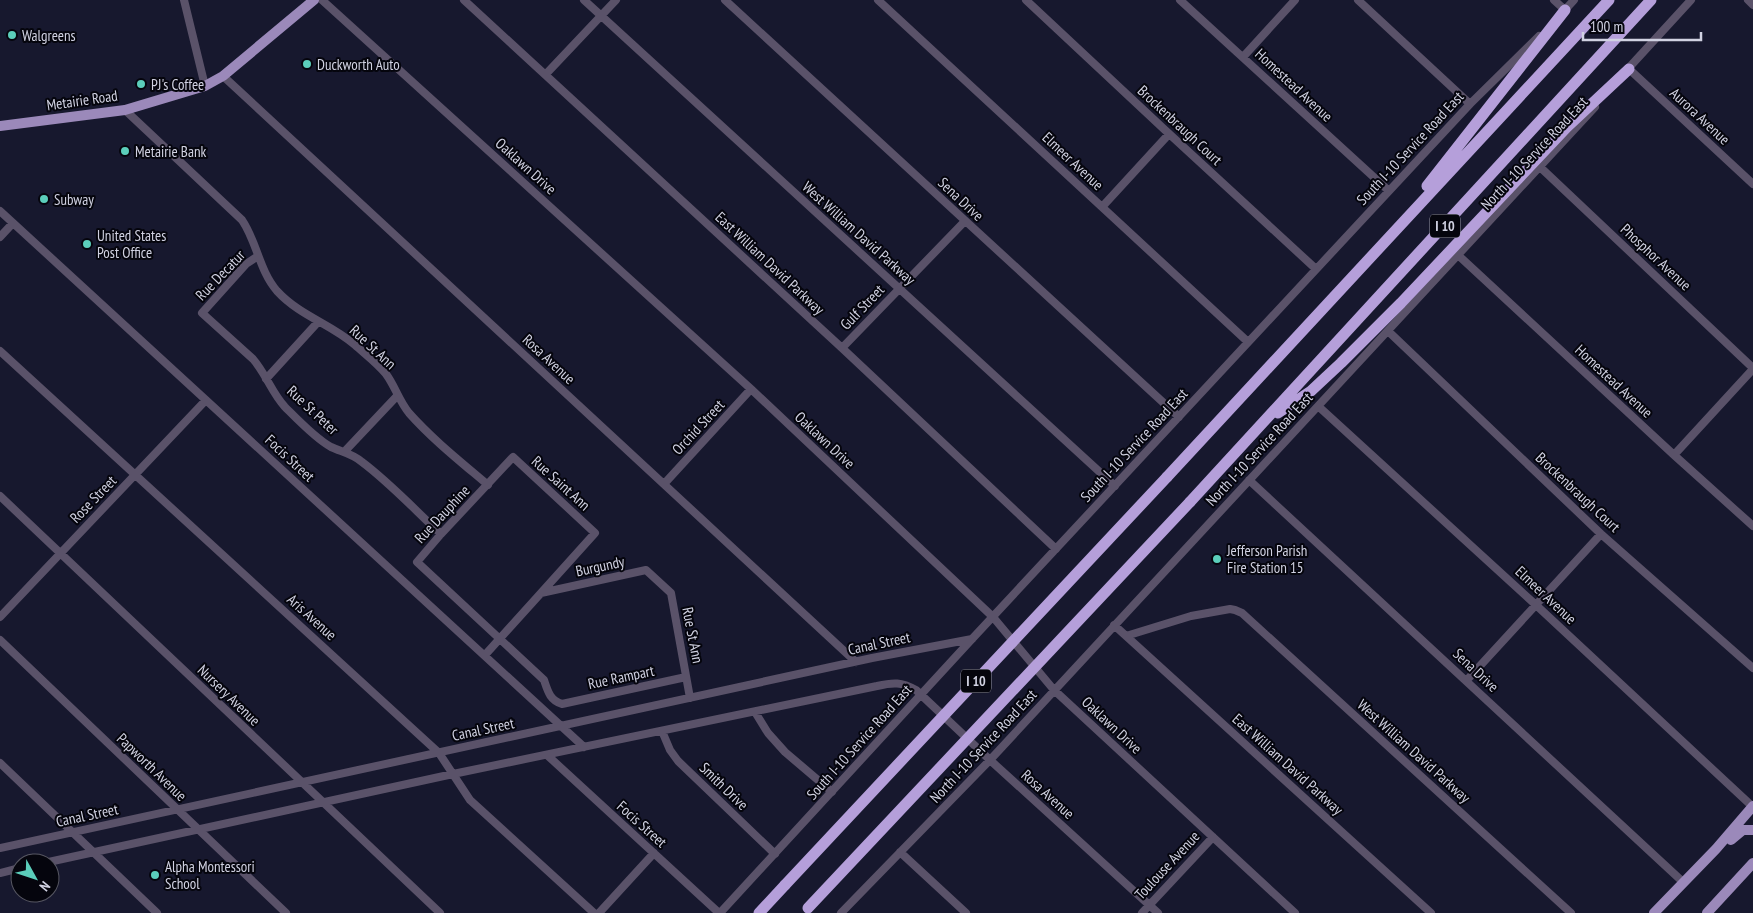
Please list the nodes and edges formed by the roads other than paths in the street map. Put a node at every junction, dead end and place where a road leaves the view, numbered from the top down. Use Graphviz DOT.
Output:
graph roads {
  1 [pos="184,0"];
  2 [pos="314,0"];
  3 [pos="322,0"];
  4 [pos="464,0"];
  5 [pos="584,0"];
  6 [pos="616,0"];
  7 [pos="725,0"];
  8 [pos="878,0"];
  9 [pos="893,0"];
  10 [pos="1026,0"];
  11 [pos="1180,0"];
  12 [pos="1295,0"];
  13 [pos="1358,0"];
  14 [pos="1554,0"];
  15 [pos="1574,0"];
  16 [pos="1651,0"];
  17 [pos="1691,0"];
  18 [pos="1748,0"];
  19 [pos="1607,2"];
  20 [pos="1753,5"];
  21 [pos="886,7"];
  22 [pos="1565,10"];
  23 [pos="601,16"];
  24 [pos="1244,57"];
  25 [pos="1628,69"];
  26 [pos="546,74"];
  27 [pos="223,76"];
  28 [pos="204,86"];
  29 [pos="1470,104"];
  30 [pos="125,110"];
  31 [pos="0,126"];
  32 [pos="1169,134"];
  33 [pos="1540,167"];
  34 [pos="1753,184"];
  35 [pos="1389,191"];
  36 [pos="1102,207"];
  37 [pos="0,210"];
  38 [pos="965,221"];
  39 [pos="13,223"];
  40 [pos="0,238"];
  41 [pos="1458,255"];
  42 [pos="258,256"];
  43 [pos="1372,256"];
  44 [pos="1316,269"];
  45 [pos="899,288"];
  46 [pos="202,313"];
  47 [pos="318,322"];
  48 [pos="1388,331"];
  49 [pos="1248,342"];
  50 [pos="842,348"];
  51 [pos="0,351"];
  52 [pos="1753,368"];
  53 [pos="266,379"];
  54 [pos="752,389"];
  55 [pos="397,396"];
  56 [pos="206,400"];
  57 [pos="1318,406"];
  58 [pos="1178,417"];
  59 [pos="1262,424"];
  60 [pos="345,451"];
  61 [pos="1674,455"];
  62 [pos="135,475"];
  63 [pos="1249,480"];
  64 [pos="664,484"];
  65 [pos="488,485"];
  66 [pos="1115,486"];
  67 [pos="0,496"];
  68 [pos="1753,526"];
  69 [pos="595,533"];
  70 [pos="441,534"];
  71 [pos="1601,534"];
  72 [pos="1056,549"];
  73 [pos="60,554"];
  74 [pos="660,582"];
  75 [pos="541,593"];
  76 [pos="1536,605"];
  77 [pos="0,617"];
  78 [pos="992,617"];
  79 [pos="1114,625"];
  80 [pos="1126,636"];
  81 [pos="499,639"];
  82 [pos="972,639"];
  83 [pos="0,640"];
  84 [pos="485,655"];
  85 [pos="856,662"];
  86 [pos="1753,668"];
  87 [pos="686,677"];
  88 [pos="1467,680"];
  89 [pos="1054,690"];
  90 [pos="921,694"];
  91 [pos="690,698"];
  92 [pos="755,712"];
  93 [pos="562,726"];
  94 [pos="662,731"];
  95 [pos="584,747"];
  96 [pos="439,753"];
  97 [pos="547,755"];
  98 [pos="990,760"];
  99 [pos="0,763"];
  100 [pos="453,774"];
  101 [pos="301,783"];
  102 [pos="832,792"];
  103 [pos="322,803"];
  104 [pos="1753,806"];
  105 [pos="177,810"];
  106 [pos="198,829"];
  107 [pos="1753,830"];
  108 [pos="72,832"];
  109 [pos="1213,836"];
  110 [pos="0,848"];
  111 [pos="1716,849"];
  112 [pos="93,852"];
  113 [pos="900,852"];
  114 [pos="654,853"];
  115 [pos="775,854"];
  116 [pos="1753,856"];
  117 [pos="60,859"];
  118 [pos="1753,863"];
  119 [pos="1743,873"];
  120 [pos="1683,882"];
  121 [pos="1149,905"];
  122 [pos="806,910"];
  123 [pos="1712,911"];
  124 [pos="157,913"];
  125 [pos="286,913"];
  126 [pos="440,913"];
  127 [pos="594,913"];
  128 [pos="599,913"];
  129 [pos="719,913"];
  130 [pos="759,913"];
  131 [pos="842,913"];
  132 [pos="966,913"];
  133 [pos="1142,913"];
  134 [pos="1158,913"];
  135 [pos="1295,913"];
  136 [pos="1431,913"];
  137 [pos="1571,913"];
  138 [pos="1654,913"];
  1 -- 28 [label="street"];
  2 -- 27 [label="main road, Metairie Road"];
  3 -- 54 [label="street, Oaklawn Drive"];
  4 -- 26 [label="street, East William David Parkway"];
  5 -- 23 [label="street, West William David Parkway"];
  6 -- 23 [label="street"];
  7 -- 38 [label="street, Sena Drive"];
  8 -- 21 [label="street, Elmeer Avenue"];
  9 -- 21 [label="street"];
  10 -- 32 [label="street, Brockenbraugh Court"];
  11 -- 24 [label="street, Homestead Avenue"];
  12 -- 24 [label="street"];
  13 -- 29 [label="street"];
  14 -- 22 [label="street"];
  15 -- 22 [label="street, South I-10 Service Road East"];
  16 -- 59 [label="highway, I 10"];
  17 -- 25 [label="street, North I-10 Service Road East"];
  18 -- 20 [label="street"];
  19 -- 43 [label="highway, I 10"];
  21 -- 36 [label="street, Elmeer Avenue"];
  22 -- 29 [label="street, South I-10 Service Road East"];
  22 -- 43 [label="highway"];
  23 -- 26 [label="street"];
  23 -- 45 [label="street, West William David Parkway"];
  24 -- 35 [label="street, Homestead Avenue"];
  25 -- 33 [label="street, North I-10 Service Road East"];
  25 -- 34 [label="street, Aurora Avenue"];
  25 -- 59 [label="highway"];
  26 -- 50 [label="street, East William David Parkway"];
  27 -- 28 [label="main road, Metairie Road"];
  27 -- 64 [label="street, Rosa Avenue"];
  28 -- 30 [label="main road, Metairie Road"];
  29 -- 35 [label="street, South I-10 Service Road East"];
  30 -- 31 [label="main road, Metairie Road"];
  30 -- 42 [label="street, Rue St Ann"];
  32 -- 36 [label="street"];
  32 -- 44 [label="street, Brockenbraugh Court"];
  33 -- 41 [label="street, North I-10 Service Road East"];
  33 -- 52 [label="street, Phosphor Avenue"];
  35 -- 44 [label="street, South I-10 Service Road East"];
  36 -- 49 [label="street, Elmeer Avenue"];
  37 -- 39 [label="street, Focis Street"];
  38 -- 45 [label="street, Gulf Street"];
  38 -- 58 [label="street, Sena Drive"];
  39 -- 40 [label="street"];
  39 -- 56 [label="street, Focis Street"];
  41 -- 48 [label="street, North I-10 Service Road East"];
  41 -- 61 [label="street, Homestead Avenue"];
  42 -- 46 [label="street, Rue Decatur"];
  42 -- 47 [label="street, Rue St Ann"];
  43 -- 130 [label="highway, I 10, bridge"];
  44 -- 49 [label="street, South I-10 Service Road East"];
  45 -- 50 [label="street, Gulf Street"];
  45 -- 66 [label="street, West William David Parkway"];
  46 -- 53 [label="street, Rue St Peter"];
  47 -- 53 [label="street"];
  47 -- 55 [label="street, Rue St Ann"];
  48 -- 57 [label="street, North I-10 Service Road East"];
  48 -- 71 [label="street, Brockenbraugh Court"];
  49 -- 58 [label="street, South I-10 Service Road East"];
  50 -- 72 [label="street, East William David Parkway"];
  51 -- 62 [label="street, Aris Avenue"];
  52 -- 61 [label="street"];
  53 -- 60 [label="street, Rue St Peter"];
  54 -- 64 [label="street, Orchid Street"];
  54 -- 78 [label="street, Oaklawn Drive"];
  55 -- 60 [label="street"];
  55 -- 65 [label="street, Rue St Ann"];
  56 -- 62 [label="street, Rose Street"];
  56 -- 84 [label="street, Focis Street"];
  57 -- 63 [label="street, North I-10 Service Road East"];
  57 -- 76 [label="street, Elmeer Avenue"];
  58 -- 66 [label="street, South I-10 Service Road East"];
  59 -- 122 [label="highway, I 10, bridge"];
  60 -- 70 [label="street, Rue St Peter"];
  61 -- 68 [label="street, Homestead Avenue"];
  62 -- 73 [label="street, Rose Street"];
  62 -- 96 [label="street, Aris Avenue"];
  63 -- 79 [label="street, North I-10 Service Road East"];
  63 -- 88 [label="street, Sena Drive"];
  64 -- 85 [label="street, Rosa Avenue"];
  65 -- 69 [label="street, Rue Saint Ann"];
  65 -- 70 [label="street, Rue Dauphine"];
  66 -- 72 [label="street, South I-10 Service Road East"];
  67 -- 73 [label="street, Nursery Avenue"];
  69 -- 75 [label="street, Burgundy"];
  70 -- 81 [label="street, Rue Dauphine"];
  71 -- 76 [label="street"];
  71 -- 86 [label="street, Brockenbraugh Court"];
  72 -- 78 [label="street, South I-10 Service Road East"];
  73 -- 77 [label="street, Rose Street"];
  73 -- 101 [label="street, Nursery Avenue"];
  74 -- 75 [label="street, Burgundy"];
  74 -- 87 [label="street, Rue St Ann"];
  75 -- 81 [label="street, Burgundy"];
  76 -- 88 [label="street"];
  76 -- 104 [label="street, Elmeer Avenue"];
  78 -- 82 [label="street, South I-10 Service Road East"];
  78 -- 89 [label="street, Oaklawn Drive"];
  79 -- 80 [label="street"];
  79 -- 89 [label="street, North I-10 Service Road East"];
  80 -- 136 [label="street, East William David Parkway"];
  80 -- 137 [label="street, West William David Parkway"];
  81 -- 84 [label="street, Burgundy"];
  81 -- 87 [label="street, Rue Rampart"];
  82 -- 85 [label="street, Canal Street"];
  82 -- 90 [label="street, South I-10 Service Road East"];
  83 -- 105 [label="street, Papworth Avenue"];
  84 -- 93 [label="street, Focis Street"];
  85 -- 91 [label="street, Canal Street"];
  87 -- 91 [label="street, Rue St Ann"];
  88 -- 120 [label="street, Sena Drive"];
  89 -- 98 [label="street, North I-10 Service Road East"];
  89 -- 109 [label="street, Oaklawn Drive"];
  90 -- 92 [label="street"];
  90 -- 98 [label="street, Rosa Avenue"];
  90 -- 102 [label="street, South I-10 Service Road East"];
  91 -- 93 [label="street, Canal Street"];
  92 -- 94 [label="street"];
  92 -- 102 [label="street"];
  93 -- 95 [label="street, Focis Street"];
  93 -- 96 [label="street, Canal Street"];
  94 -- 95 [label="street"];
  94 -- 115 [label="street, Smith Drive"];
  95 -- 97 [label="street"];
  96 -- 100 [label="street, Aris Avenue"];
  96 -- 101 [label="street, Canal Street"];
  97 -- 100 [label="street"];
  97 -- 114 [label="street, Focis Street"];
  98 -- 113 [label="street, North I-10 Service Road East"];
  98 -- 121 [label="street, Rosa Avenue"];
  99 -- 108 [label="street"];
  100 -- 103 [label="street"];
  100 -- 127 [label="street, Aris Avenue"];
  101 -- 103 [label="street, Nursery Avenue"];
  101 -- 105 [label="street, Canal Street"];
  102 -- 115 [label="street, South I-10 Service Road East"];
  103 -- 106 [label="street"];
  103 -- 126 [label="street, Nursery Avenue"];
  104 -- 111 [label="main road"];
  105 -- 106 [label="street, Papworth Avenue"];
  105 -- 108 [label="street, Canal Street"];
  106 -- 112 [label="street"];
  106 -- 125 [label="street, Papworth Avenue"];
  107 -- 111 [label="main road"];
  108 -- 110 [label="street, Canal Street"];
  108 -- 112 [label="street"];
  109 -- 121 [label="street, Toulouse Avenue"];
  109 -- 135 [label="street, Oaklawn Drive"];
  111 -- 120 [label="main road"];
  112 -- 117 [label="street"];
  112 -- 124 [label="street"];
  113 -- 131 [label="street, North I-10 Service Road East"];
  113 -- 132 [label="street"];
  114 -- 128 [label="street"];
  114 -- 129 [label="street, Focis Street"];
  115 -- 129 [label="street, South I-10 Service Road East"];
  116 -- 119 [label="main road"];
  118 -- 119 [label="main road"];
  119 -- 123 [label="main road"];
  120 -- 138 [label="main road"];
  121 -- 133 [label="street, Toulouse Avenue"];
  121 -- 134 [label="street, Rosa Avenue"];
}
